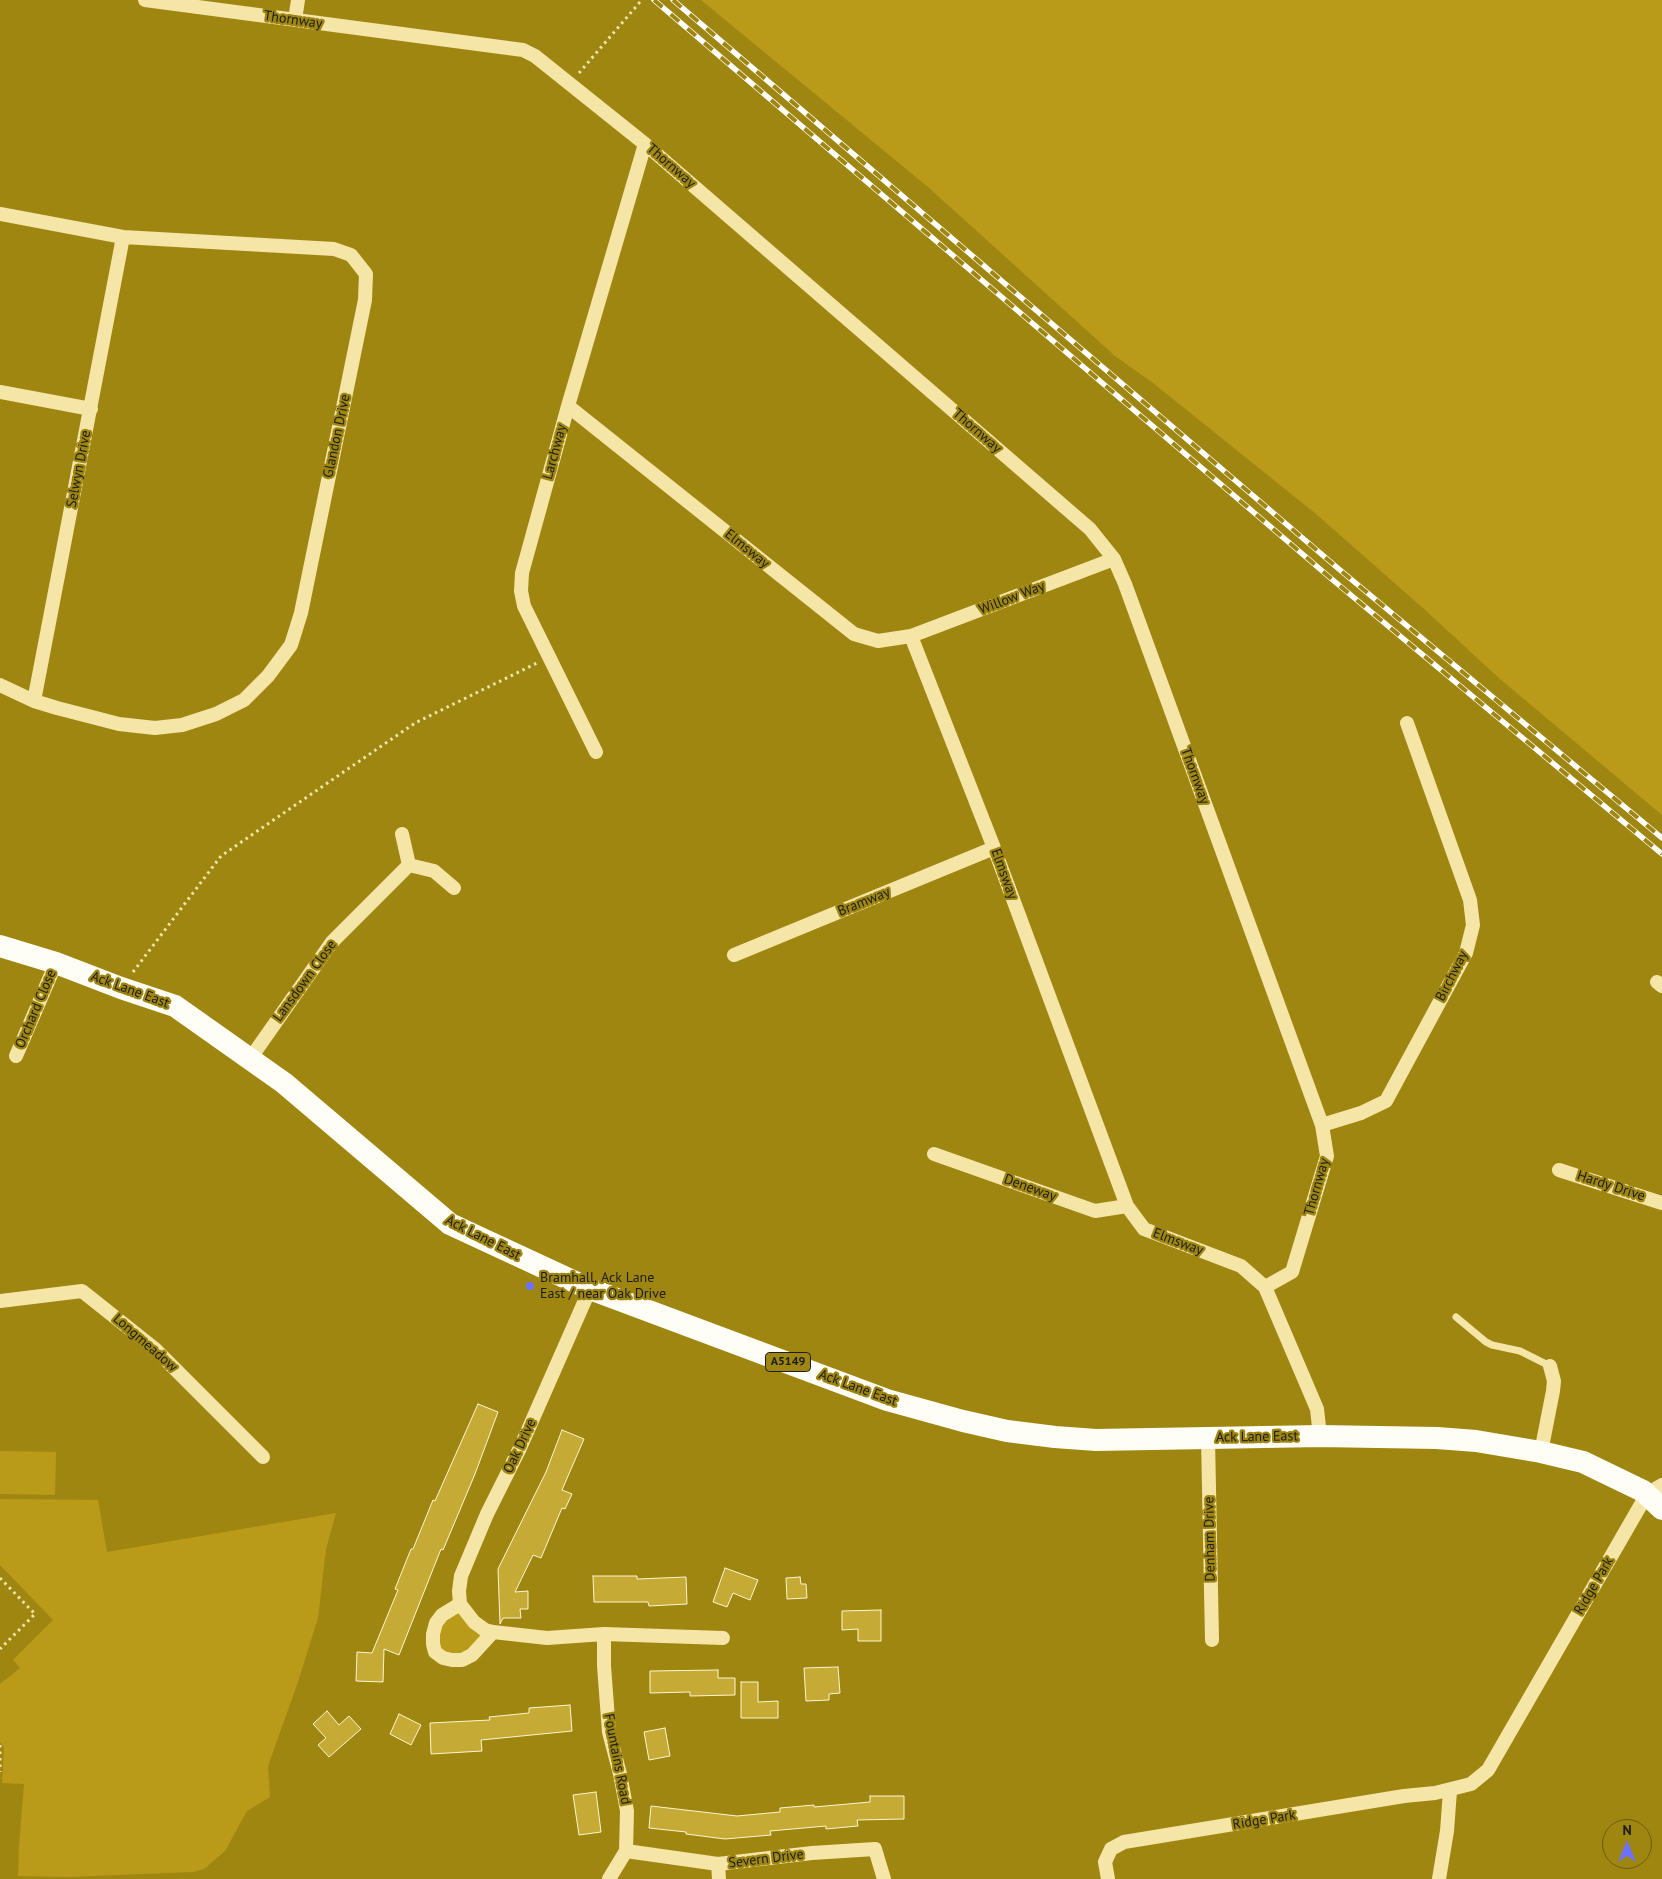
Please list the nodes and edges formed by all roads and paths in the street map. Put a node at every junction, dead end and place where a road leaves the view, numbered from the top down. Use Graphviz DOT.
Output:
graph roads {
  1 [pos="146,0"];
  2 [pos="298,0"];
  3 [pos="640,2"];
  4 [pos="295,20"];
  5 [pos="569,84"];
  6 [pos="645,144"];
  7 [pos="0,214"];
  8 [pos="123,238"];
  9 [pos="0,392"];
  10 [pos="568,406"];
  11 [pos="91,409"];
  12 [pos="1114,559"];
  13 [pos="910,636"];
  14 [pos="550,657"];
  15 [pos="0,684"];
  16 [pos="34,701"];
  17 [pos="1407,723"];
  18 [pos="596,752"];
  19 [pos="402,834"];
  20 [pos="994,848"];
  21 [pos="409,865"];
  22 [pos="454,888"];
  23 [pos="0,946"];
  24 [pos="734,956"];
  25 [pos="56,963"];
  26 [pos="120,988"];
  27 [pos="16,1056"];
  28 [pos="250,1059"];
  29 [pos="1322,1125"];
  30 [pos="934,1154"];
  31 [pos="1559,1170"];
  32 [pos="1662,1203"];
  33 [pos="1127,1206"];
  34 [pos="1265,1287"];
  35 [pos="590,1289"];
  36 [pos="0,1301"];
  37 [pos="1456,1317"];
  38 [pos="1550,1366"];
  39 [pos="1320,1436"];
  40 [pos="1208,1438"];
  41 [pos="1541,1452"];
  42 [pos="263,1457"];
  43 [pos="1657,1496"];
  44 [pos="0,1578"];
  45 [pos="460,1604"];
  46 [pos="494,1632"];
  47 [pos="604,1634"];
  48 [pos="723,1638"];
  49 [pos="1212,1640"];
  50 [pos="0,1648"];
  51 [pos="0,1745"];
  52 [pos="0,1772"];
  53 [pos="1450,1791"];
  54 [pos="626,1851"];
  55 [pos="718,1864"];
  56 [pos="609,1879"];
  57 [pos="719,1879"];
  58 [pos="884,1879"];
  59 [pos="1108,1879"];
  60 [pos="1439,1879"];
  1 -- 4 [label="street, Thornway"];
  2 -- 4 [label="street"];
  3 -- 5 [label="path"];
  4 -- 5 [label="street, Thornway"];
  5 -- 6 [label="street, Thornway"];
  6 -- 10 [label="street, Larchway"];
  6 -- 12 [label="street, Thornway"];
  7 -- 8 [label="street, Glandon Drive"];
  8 -- 11 [label="street, Selwyn Drive"];
  8 -- 16 [label="street, Glandon Drive"];
  9 -- 11 [label="street"];
  10 -- 13 [label="street, Elmsway"];
  10 -- 14 [label="street, Larchway"];
  11 -- 16 [label="street, Selwyn Drive"];
  12 -- 13 [label="street, Willow Way"];
  12 -- 29 [label="street, Thornway"];
  13 -- 20 [label="street, Elmsway"];
  14 -- 18 [label="street, Larchway"];
  14 -- 26 [label="path"];
  15 -- 16 [label="street, Glandon Drive"];
  17 -- 29 [label="street, Birchway"];
  19 -- 21 [label="street"];
  20 -- 24 [label="street, Bramway"];
  20 -- 33 [label="street, Elmsway"];
  21 -- 22 [label="street"];
  21 -- 28 [label="street, Lansdown Close"];
  23 -- 25 [label="main road, Ack Lane East / A5149"];
  25 -- 26 [label="main road, Ack Lane East / A5149"];
  25 -- 27 [label="street, Orchard Close"];
  26 -- 28 [label="main road, Ack Lane East / A5149"];
  28 -- 35 [label="main road, Ack Lane East / A5149"];
  29 -- 34 [label="street, Thornway"];
  30 -- 33 [label="street, Deneway"];
  31 -- 32 [label="street, Hardy Drive"];
  33 -- 34 [label="street, Elmsway"];
  34 -- 39 [label="street, Elmsway"];
  35 -- 40 [label="main road, Ack Lane East / A5149"];
  35 -- 45 [label="street, Oak Drive"];
  36 -- 42 [label="street, Longmeadow"];
  37 -- 38 [label="lane"];
  38 -- 41 [label="street"];
  39 -- 40 [label="main road, Ack Lane East / A5149"];
  39 -- 41 [label="main road, Ack Lane East / A5149"];
  40 -- 49 [label="street, Denham Drive"];
  41 -- 43 [label="main road, Ack Lane East / A5149"];
  43 -- 53 [label="street, Ridge Park"];
  44 -- 50 [label="path"];
  45 -- 46 [label="street"];
  45 -- 46 [label="street"];
  46 -- 47 [label="street"];
  47 -- 48 [label="street"];
  47 -- 54 [label="street, Fountains Road"];
  51 -- 52 [label="path"];
  53 -- 59 [label="street, Ridge Park"];
  53 -- 60 [label="street"];
  54 -- 55 [label="street, Severn Drive"];
  54 -- 56 [label="street, Fountains Road"];
  55 -- 57 [label="street"];
  55 -- 58 [label="street, Severn Drive"];
}
